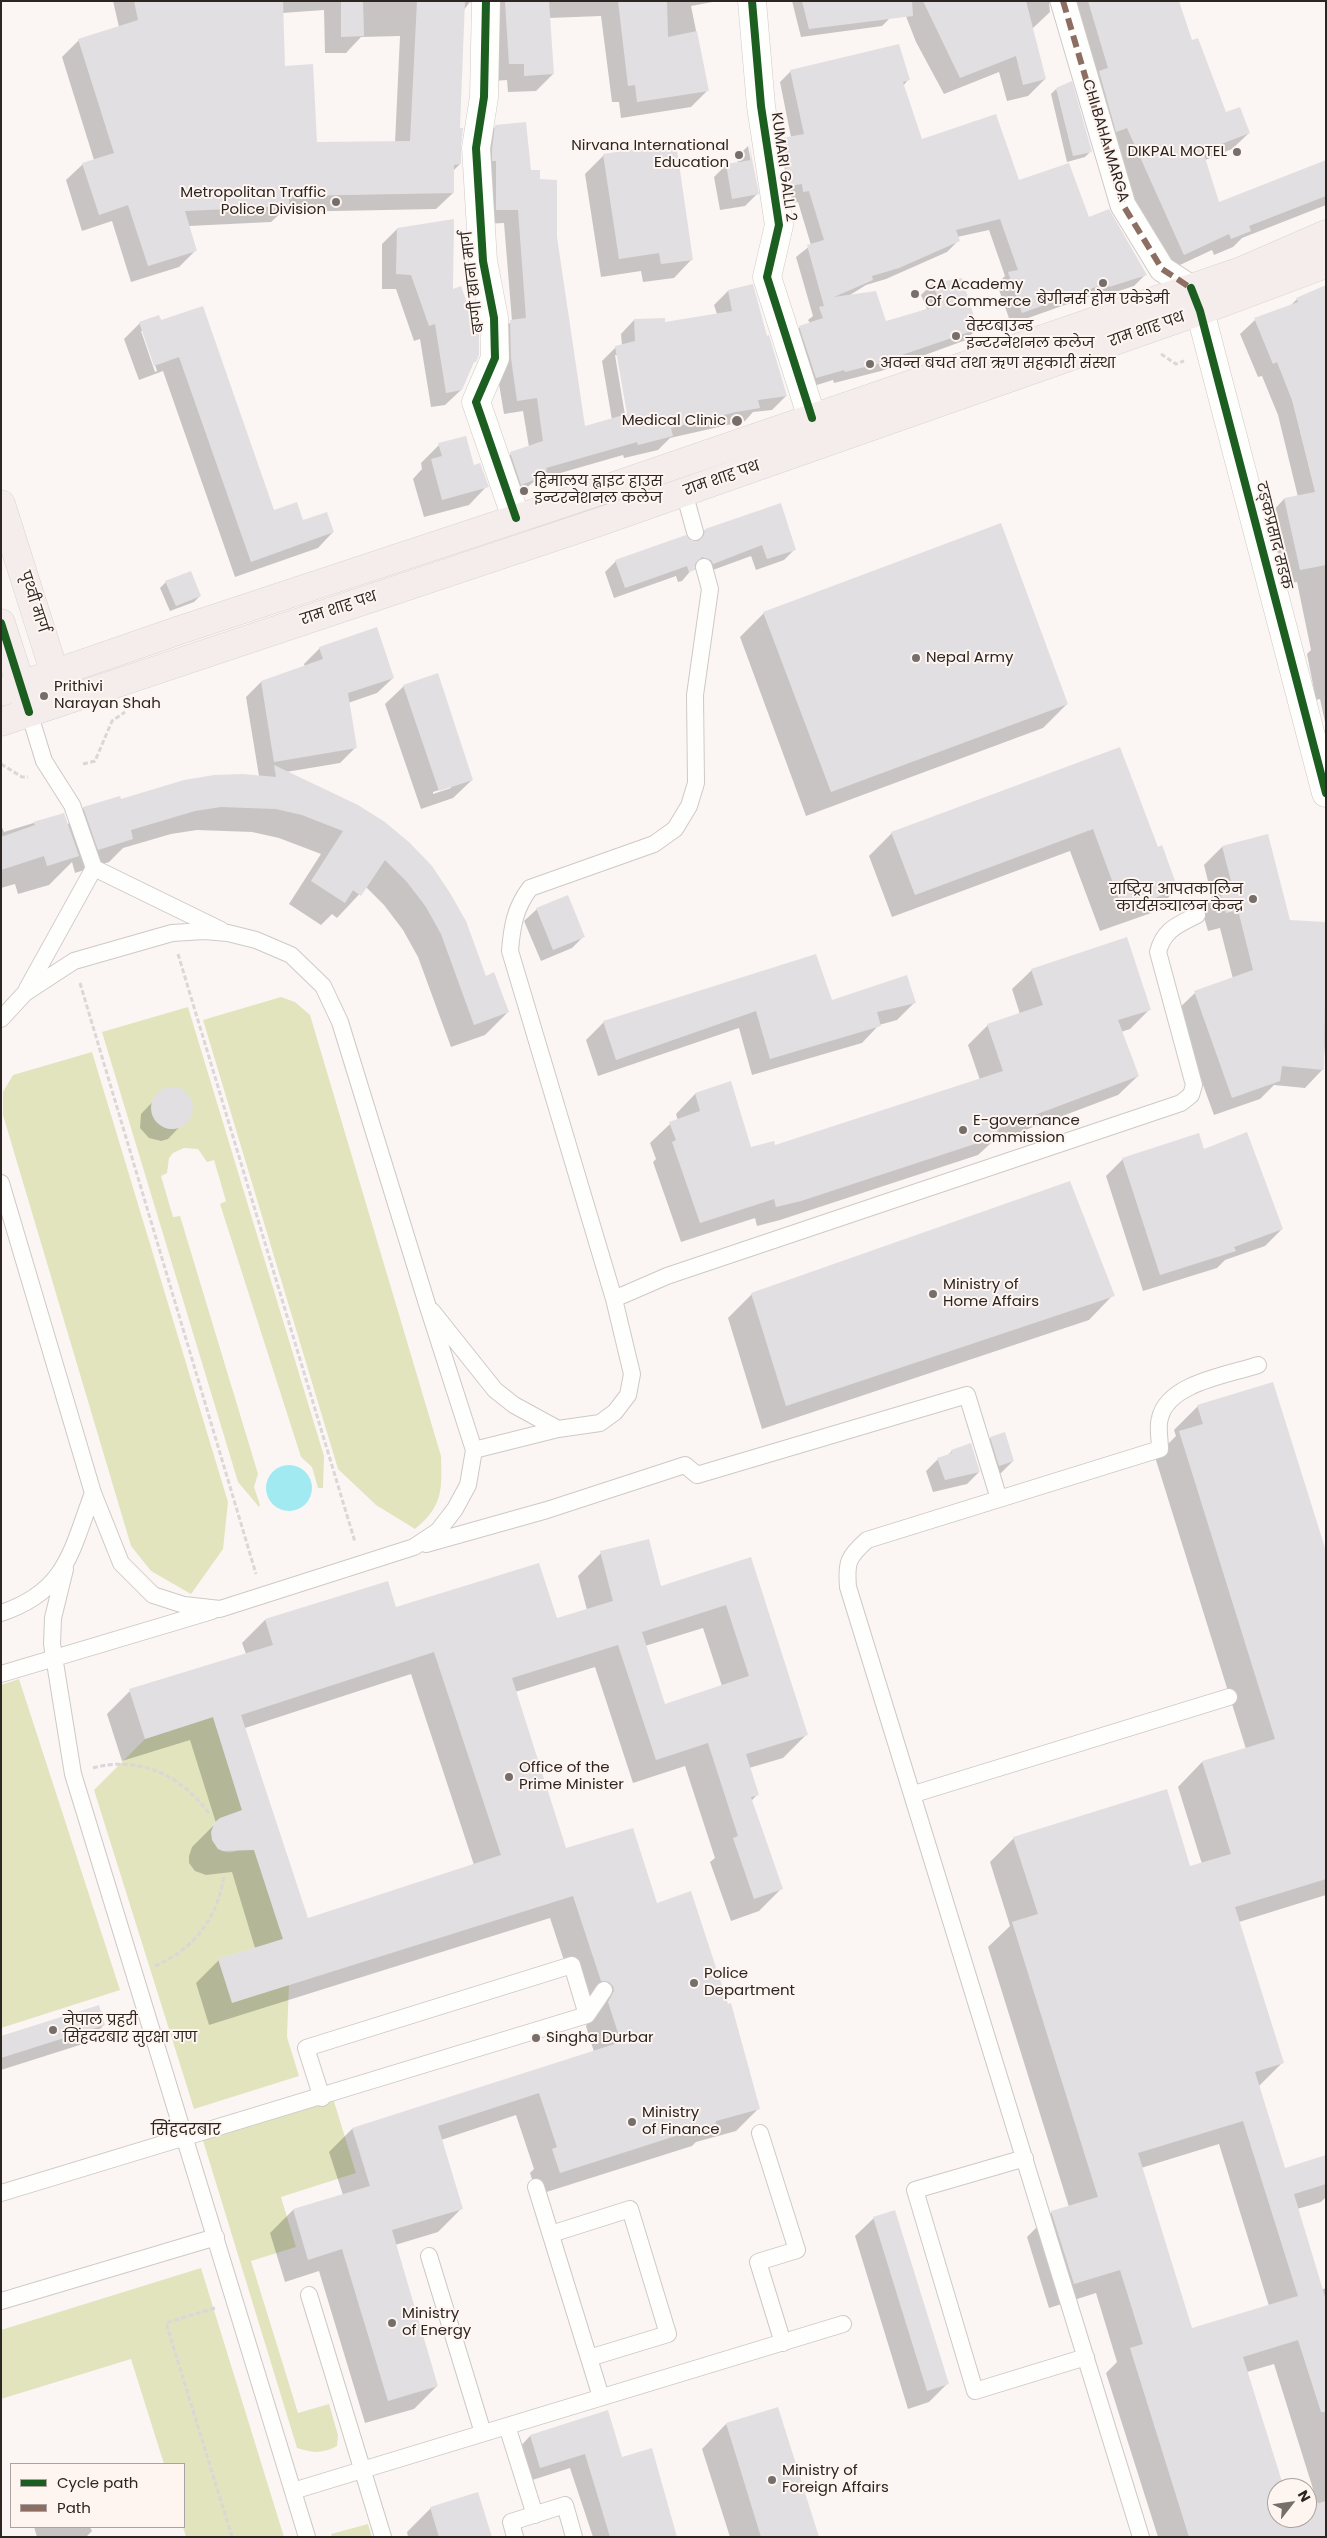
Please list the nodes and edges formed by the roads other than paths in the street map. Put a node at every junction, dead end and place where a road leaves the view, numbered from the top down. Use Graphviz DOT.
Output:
graph roads {
  1 [pos="486,1"];
  2 [pos="752,1"];
  3 [pos="1063,1"];
  4 [pos="1326,234"];
  5 [pos="1326,264"];
  6 [pos="1196,300"];
  7 [pos="812,418"];
  8 [pos="684,492"];
  9 [pos="1,504"];
  10 [pos="516,518"];
  11 [pos="695,532"];
  12 [pos="704,567"];
  13 [pos="1,623"];
  14 [pos="55,674"];
  15 [pos="11,688"];
  16 [pos="64,700"];
  17 [pos="29,712"];
  18 [pos="1,722"];
  19 [pos="1326,793"];
  20 [pos="94,868"];
  21 [pos="1197,915"];
  22 [pos="228,933"];
  23 [pos="25,993"];
  24 [pos="1,1019"];
  25 [pos="1,1183"];
  26 [pos="614,1299"];
  27 [pos="427,1304"];
  28 [pos="1258,1365"];
  29 [pos="558,1429"];
  30 [pos="474,1450"];
  31 [pos="92,1493"];
  32 [pos="999,1499"];
  33 [pos="414,1547"];
  34 [pos="64,1569"];
  35 [pos="220,1609"];
  36 [pos="1,1613"];
  37 [pos="53,1659"];
  38 [pos="1,1674"];
  39 [pos="1229,1697"];
  40 [pos="914,1794"];
  41 [pos="604,1990"];
  42 [pos="587,2015"];
  43 [pos="322,2098"];
  44 [pos="760,2133"];
  45 [pos="185,2137"];
  46 [pos="1025,2158"];
  47 [pos="536,2187"];
  48 [pos="1,2193"];
  49 [pos="551,2234"];
  50 [pos="216,2237"];
  51 [pos="428,2256"];
  52 [pos="309,2295"];
  53 [pos="1,2301"];
  54 [pos="843,2324"];
  55 [pos="783,2343"];
  56 [pos="1086,2357"];
  57 [pos="589,2358"];
  58 [pos="601,2398"];
  59 [pos="507,2426"];
  60 [pos="483,2434"];
  61 [pos="363,2470"];
  62 [pos="293,2491"];
  63 [pos="535,2515"];
  64 [pos="307,2537"];
  65 [pos="383,2537"];
  66 [pos="515,2537"];
  67 [pos="574,2537"];
  68 [pos="1142,2537"];
  1 -- 10 [label="street, बग्गी खाना मार्ग"];
  2 -- 7 [label="street, KUMARI GALLI 2"];
  3 -- 6 [label="street, CHI BAHA MARGA"];
  4 -- 6 [label="main road, राम शाह पथ"];
  5 -- 6 [label="main road, राम शाह पथ"];
  6 -- 7 [label="main road, राम शाह पथ"];
  6 -- 8 [label="main road, राम शाह पथ"];
  6 -- 19 [label="street, टङ्कप्रसाद सडक"];
  7 -- 10 [label="main road, राम शाह पथ"];
  8 -- 11 [label="lane"];
  8 -- 16 [label="main road, राम शाह पथ"];
  9 -- 14 [label="main road, पृथ्वी मार्ग"];
  10 -- 14 [label="main road, राम शाह पथ"];
  12 -- 26 [label="lane"];
  13 -- 15 [label="main road"];
  14 -- 15 [label="main road, राम शाह पथ"];
  14 -- 16 [label="main road, पृथ्वी मार्ग"];
  15 -- 17 [label="main road"];
  16 -- 17 [label="main road, राम शाह पथ"];
  17 -- 18 [label="main road, राम शाह पथ"];
  17 -- 20 [label="lane"];
  20 -- 22 [label="lane"];
  20 -- 23 [label="lane"];
  21 -- 26 [label="lane"];
  22 -- 23 [label="lane"];
  22 -- 27 [label="lane"];
  23 -- 24 [label="lane"];
  25 -- 31 [label="lane"];
  26 -- 29 [label="lane"];
  27 -- 29 [label="lane"];
  27 -- 30 [label="lane"];
  28 -- 32 [label="lane"];
  29 -- 30 [label="lane"];
  30 -- 33 [label="lane"];
  31 -- 34 [label="lane"];
  31 -- 35 [label="lane"];
  32 -- 33 [label="lane"];
  32 -- 40 [label="lane"];
  33 -- 35 [label="lane"];
  34 -- 36 [label="lane"];
  34 -- 37 [label="lane"];
  35 -- 37 [label="lane"];
  37 -- 38 [label="lane"];
  37 -- 45 [label="lane"];
  39 -- 40 [label="lane"];
  40 -- 46 [label="lane"];
  41 -- 42 [label="lane"];
  42 -- 43 [label="lane"];
  42 -- 43 [label="lane"];
  43 -- 45 [label="lane"];
  44 -- 55 [label="lane"];
  45 -- 48 [label="lane"];
  45 -- 50 [label="lane"];
  46 -- 56 [label="lane"];
  46 -- 56 [label="lane"];
  47 -- 49 [label="lane"];
  49 -- 57 [label="lane"];
  49 -- 57 [label="lane"];
  50 -- 53 [label="lane"];
  50 -- 62 [label="lane"];
  51 -- 60 [label="lane"];
  52 -- 61 [label="lane"];
  54 -- 55 [label="lane"];
  55 -- 58 [label="lane"];
  56 -- 68 [label="lane"];
  57 -- 58 [label="lane"];
  58 -- 59 [label="lane"];
  59 -- 60 [label="lane"];
  59 -- 63 [label="lane"];
  60 -- 61 [label="lane"];
  61 -- 62 [label="lane"];
  61 -- 65 [label="lane"];
  62 -- 64 [label="lane"];
  63 -- 66 [label="lane"];
  63 -- 67 [label="lane"];
}
